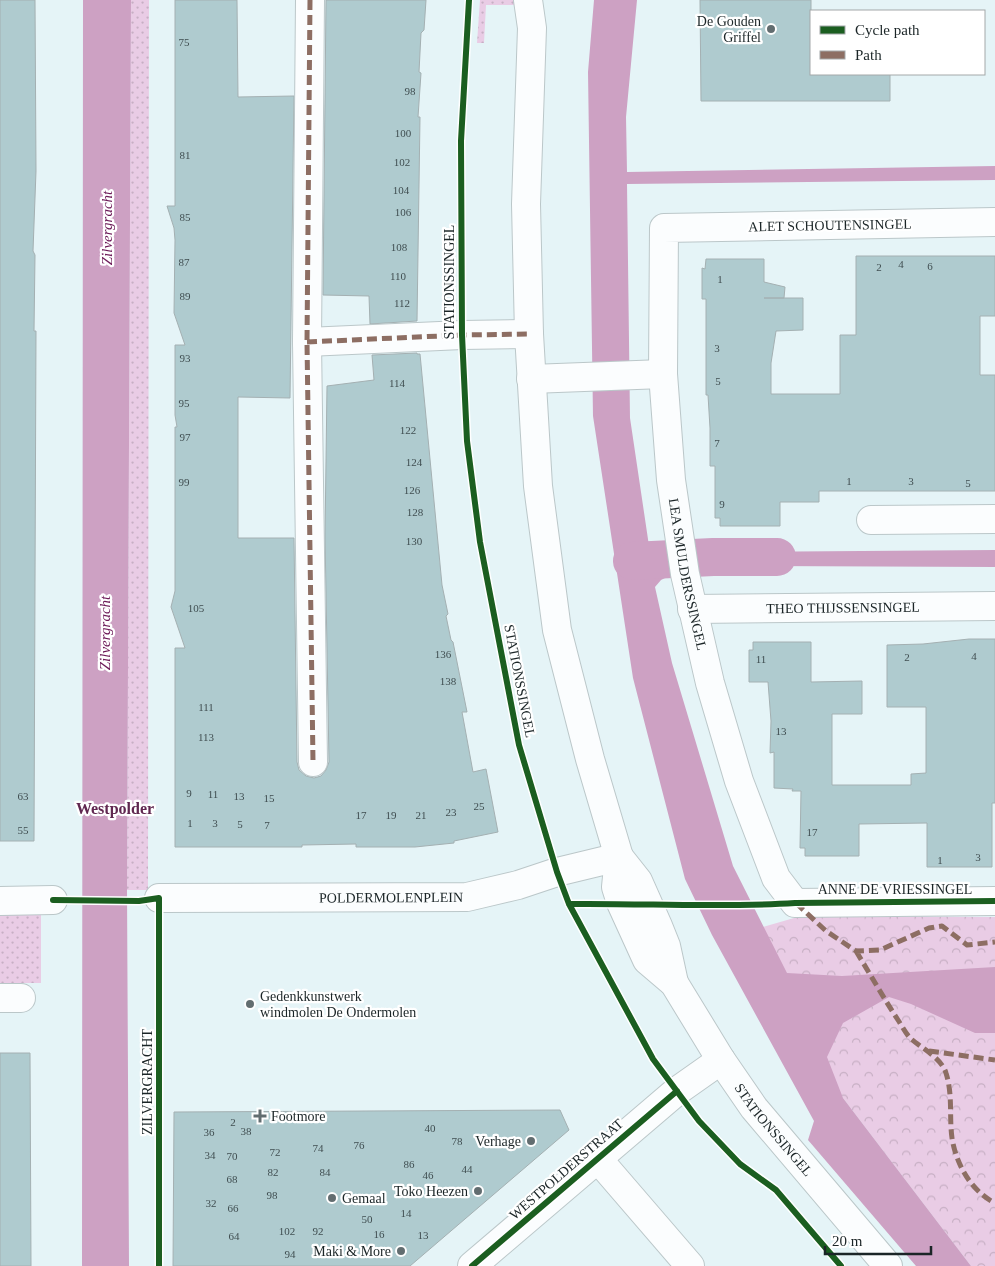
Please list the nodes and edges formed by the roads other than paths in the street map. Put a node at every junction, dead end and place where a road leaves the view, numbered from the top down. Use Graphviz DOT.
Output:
graph roads {
  1 [pos="310,0"];
  2 [pos="528,0"];
  3 [pos="540,0"];
  4 [pos="532,28"];
  5 [pos="995,222"];
  6 [pos="664,228"];
  7 [pos="529,334"];
  8 [pos="307,342"];
  9 [pos="663,374"];
  10 [pos="531,379"];
  11 [pos="995,519"];
  12 [pos="871,520"];
  13 [pos="995,606"];
  14 [pos="692,609"];
  15 [pos="313,762"];
  16 [pos="619,857"];
  17 [pos="159,898"];
  18 [pos="53,900"];
  19 [pos="0,901"];
  20 [pos="995,901"];
  21 [pos="795,902"];
  22 [pos="721,1060"];
  23 [pos="597,1158"];
  24 [pos="472,1266"];
  25 [pos="690,1266"];
  26 [pos="888,1266"];
  1 -- 8 [label="street"];
  2 -- 4 [label="street, STATIONSSINGEL"];
  3 -- 4 [label="street, STATIONSSINGEL"];
  4 -- 7 [label="street, STATIONSSINGEL"];
  5 -- 6 [label="street, ALET SCHOUTENSINGEL"];
  6 -- 9 [label="street, LEA SMULDERSSINGEL"];
  7 -- 8 [label="street"];
  7 -- 10 [label="street, STATIONSSINGEL"];
  8 -- 15 [label="street"];
  9 -- 10 [label="street"];
  9 -- 14 [label="street, LEA SMULDERSSINGEL"];
  10 -- 16 [label="street, STATIONSSINGEL"];
  11 -- 12 [label="street"];
  13 -- 14 [label="street, THEO THIJSSENSINGEL"];
  14 -- 21 [label="street, LEA SMULDERSSINGEL"];
  16 -- 17 [label="street, POLDERMOLENPLEIN"];
  16 -- 22 [label="street, STATIONSSINGEL"];
  18 -- 19 [label="street"];
  20 -- 21 [label="street, ANNE DE VRIESSINGEL"];
  22 -- 23 [label="street, WESTPOLDERSTRAAT"];
  22 -- 26 [label="street, STATIONSSINGEL"];
  23 -- 24 [label="street, WESTPOLDERSTRAAT"];
  23 -- 25 [label="street"];
}
